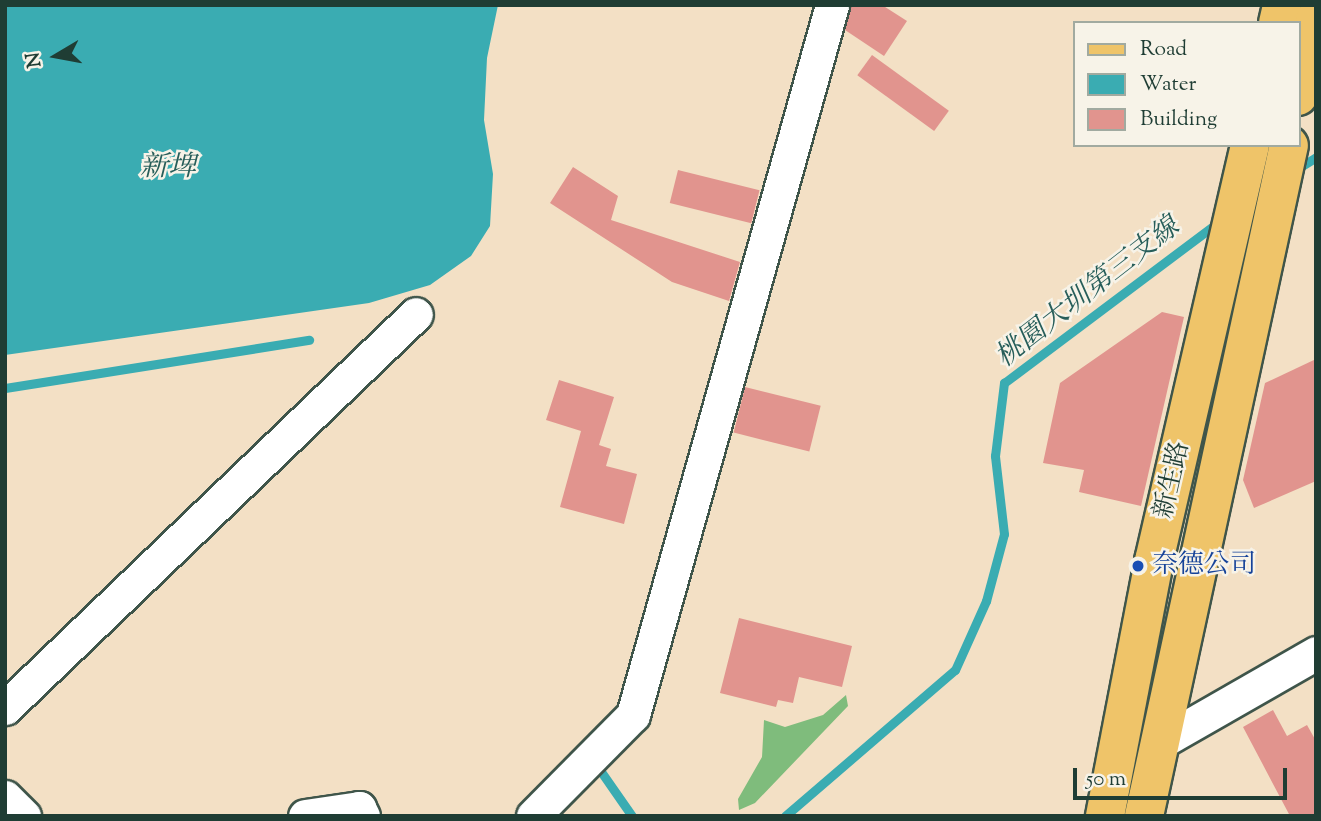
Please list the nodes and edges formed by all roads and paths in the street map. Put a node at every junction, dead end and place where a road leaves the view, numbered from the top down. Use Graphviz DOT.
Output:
graph roads {
  1 [pos="832,5"];
  2 [pos="1316,18"];
  3 [pos="1300,87"];
  4 [pos="1250,147"];
  5 [pos="1289,147"];
  6 [pos="416,314"];
  7 [pos="1316,653"];
  8 [pos="5,708"];
  9 [pos="1159,743"];
  10 [pos="5,797"];
  11 [pos="24,816"];
  12 [pos="305,816"];
  13 [pos="363,816"];
  14 [pos="533,816"];
  15 [pos="1105,816"];
  16 [pos="1144,816"];
  1 -- 14 [label="street"];
  2 -- 3 [label="main road"];
  4 -- 15 [label="main road, 新生路"];
  5 -- 9 [label="main road, 新生路"];
  6 -- 8 [label="street"];
  7 -- 9 [label="street"];
  9 -- 16 [label="main road, 新生路"];
  10 -- 11 [label="street"];
  12 -- 13 [label="street"];
}
